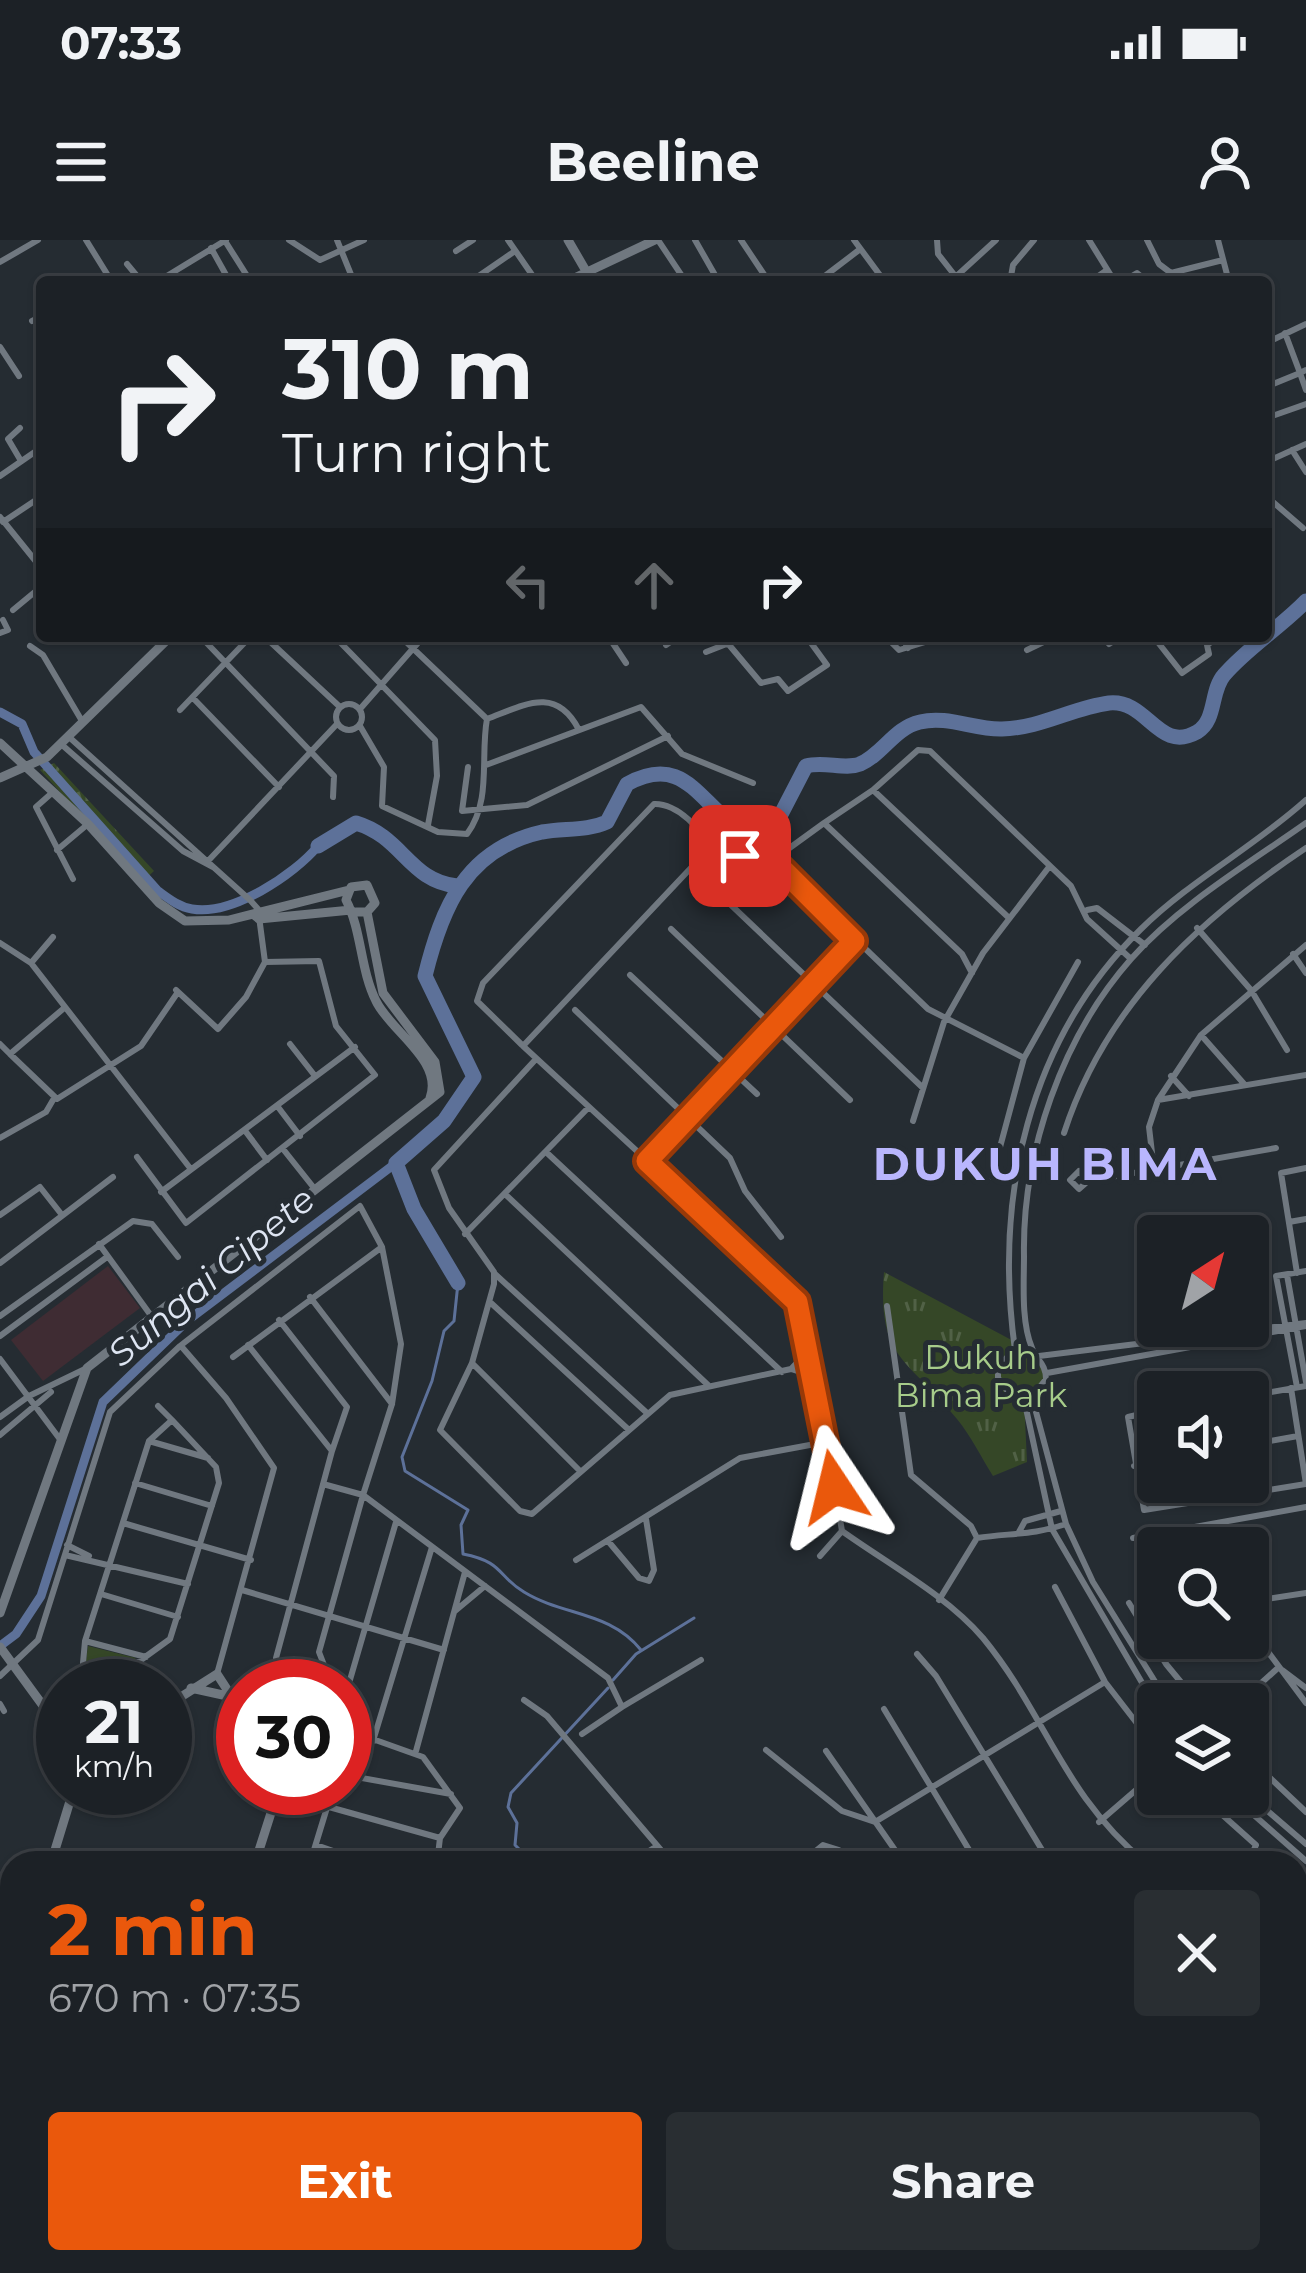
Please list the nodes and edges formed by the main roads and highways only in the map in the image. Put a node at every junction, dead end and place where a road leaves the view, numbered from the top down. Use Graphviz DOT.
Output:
graph roads {
  1 [pos="568,240"];
  2 [pos="657,240"];
  3 [pos="582,276"];
  4 [pos="165,642"];
  5 [pos="0,743"];
  6 [pos="30,766"];
  7 [pos="0,778"];
  8 [pos="349,890"];
  9 [pos="255,910"];
  10 [pos="358,911"];
  11 [pos="0,1613"];
  12 [pos="0,1647"];
  13 [pos="36,1695"];
  14 [pos="66,1815"];
  15 [pos="270,1815"];
  16 [pos="55,1851"];
  17 [pos="259,1851"];
  1 -- 3 [label="main road"];
  2 -- 3 [label="main road"];
  4 -- 6 [label="main road"];
  5 -- 6 [label="main road"];
  6 -- 7 [label="main road"];
  6 -- 9 [label="main road"];
  8 -- 9 [label="main road"];
  8 -- 10 [label="main road"];
  8 -- 10 [label="main road"];
  9 -- 10 [label="main road"];
  10 -- 11 [label="main road"];
  12 -- 13 [label="main road"];
  14 -- 16 [label="main road"];
  15 -- 17 [label="main road"];
}
